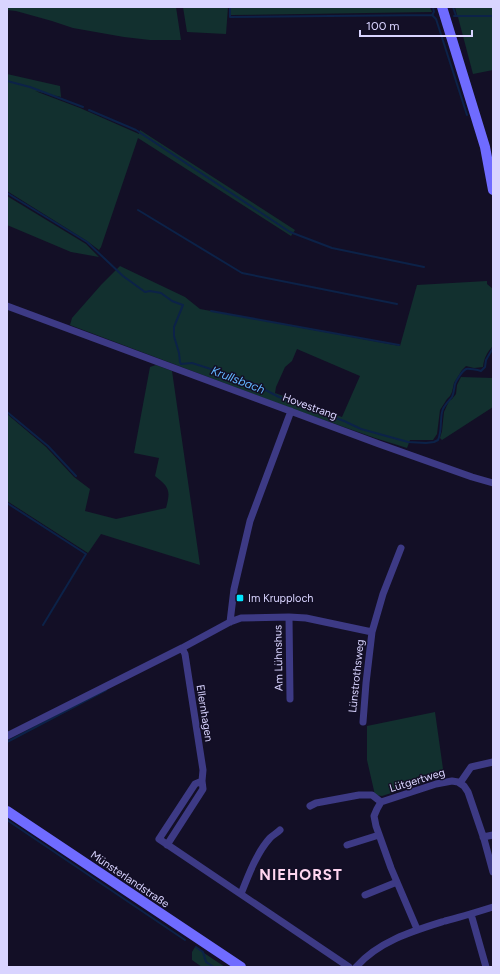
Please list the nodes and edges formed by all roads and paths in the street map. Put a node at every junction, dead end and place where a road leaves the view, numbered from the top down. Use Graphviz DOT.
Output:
graph roads {
  1 [pos="442,7"];
  2 [pos="493,190"];
  3 [pos="7,306"];
  4 [pos="291,411"];
  5 [pos="493,483"];
  6 [pos="401,548"];
  7 [pos="289,617"];
  8 [pos="230,622"];
  9 [pos="372,632"];
  10 [pos="182,648"];
  11 [pos="290,699"];
  12 [pos="363,722"];
  13 [pos="7,736"];
  14 [pos="493,762"];
  15 [pos="460,783"];
  16 [pos="381,802"];
  17 [pos="310,806"];
  18 [pos="7,811"];
  19 [pos="280,830"];
  20 [pos="493,834"];
  21 [pos="379,835"];
  22 [pos="483,837"];
  23 [pos="347,845"];
  24 [pos="493,872"];
  25 [pos="397,882"];
  26 [pos="241,894"];
  27 [pos="365,895"];
  28 [pos="493,907"];
  29 [pos="471,914"];
  30 [pos="418,929"];
  31 [pos="241,967"];
  32 [pos="349,967"];
  33 [pos="356,967"];
  34 [pos="486,967"];
  1 -- 2 [label="main road"];
  3 -- 4 [label="street, Hovestrang"];
  4 -- 5 [label="street, Hovestrang"];
  4 -- 8 [label="street"];
  6 -- 9 [label="street, Lünstrothsweg"];
  7 -- 8 [label="street, Lünstrothsweg"];
  7 -- 9 [label="street, Lünstrothsweg"];
  7 -- 11 [label="street, Am Lühnshus"];
  8 -- 10 [label="street"];
  9 -- 12 [label="street, Lünstrothsweg"];
  10 -- 13 [label="street"];
  10 -- 26 [label="street, Ellernhagen"];
  14 -- 15 [label="street, Lütgertweg"];
  15 -- 16 [label="street, Lütgertweg"];
  15 -- 22 [label="street, Lütgertweg"];
  16 -- 17 [label="street, Lütgertweg"];
  16 -- 21 [label="street, Lütgertweg"];
  18 -- 31 [label="main road, Münsterlandstraße"];
  19 -- 26 [label="street"];
  20 -- 22 [label="street"];
  21 -- 23 [label="street"];
  21 -- 25 [label="street, Lütgertweg"];
  22 -- 24 [label="street, Lütgertweg"];
  25 -- 27 [label="street"];
  25 -- 30 [label="street, Lütgertweg"];
  26 -- 32 [label="street, Ellernhagen"];
  28 -- 29 [label="street"];
  29 -- 30 [label="street"];
  29 -- 34 [label="street"];
  30 -- 33 [label="street"];
}
